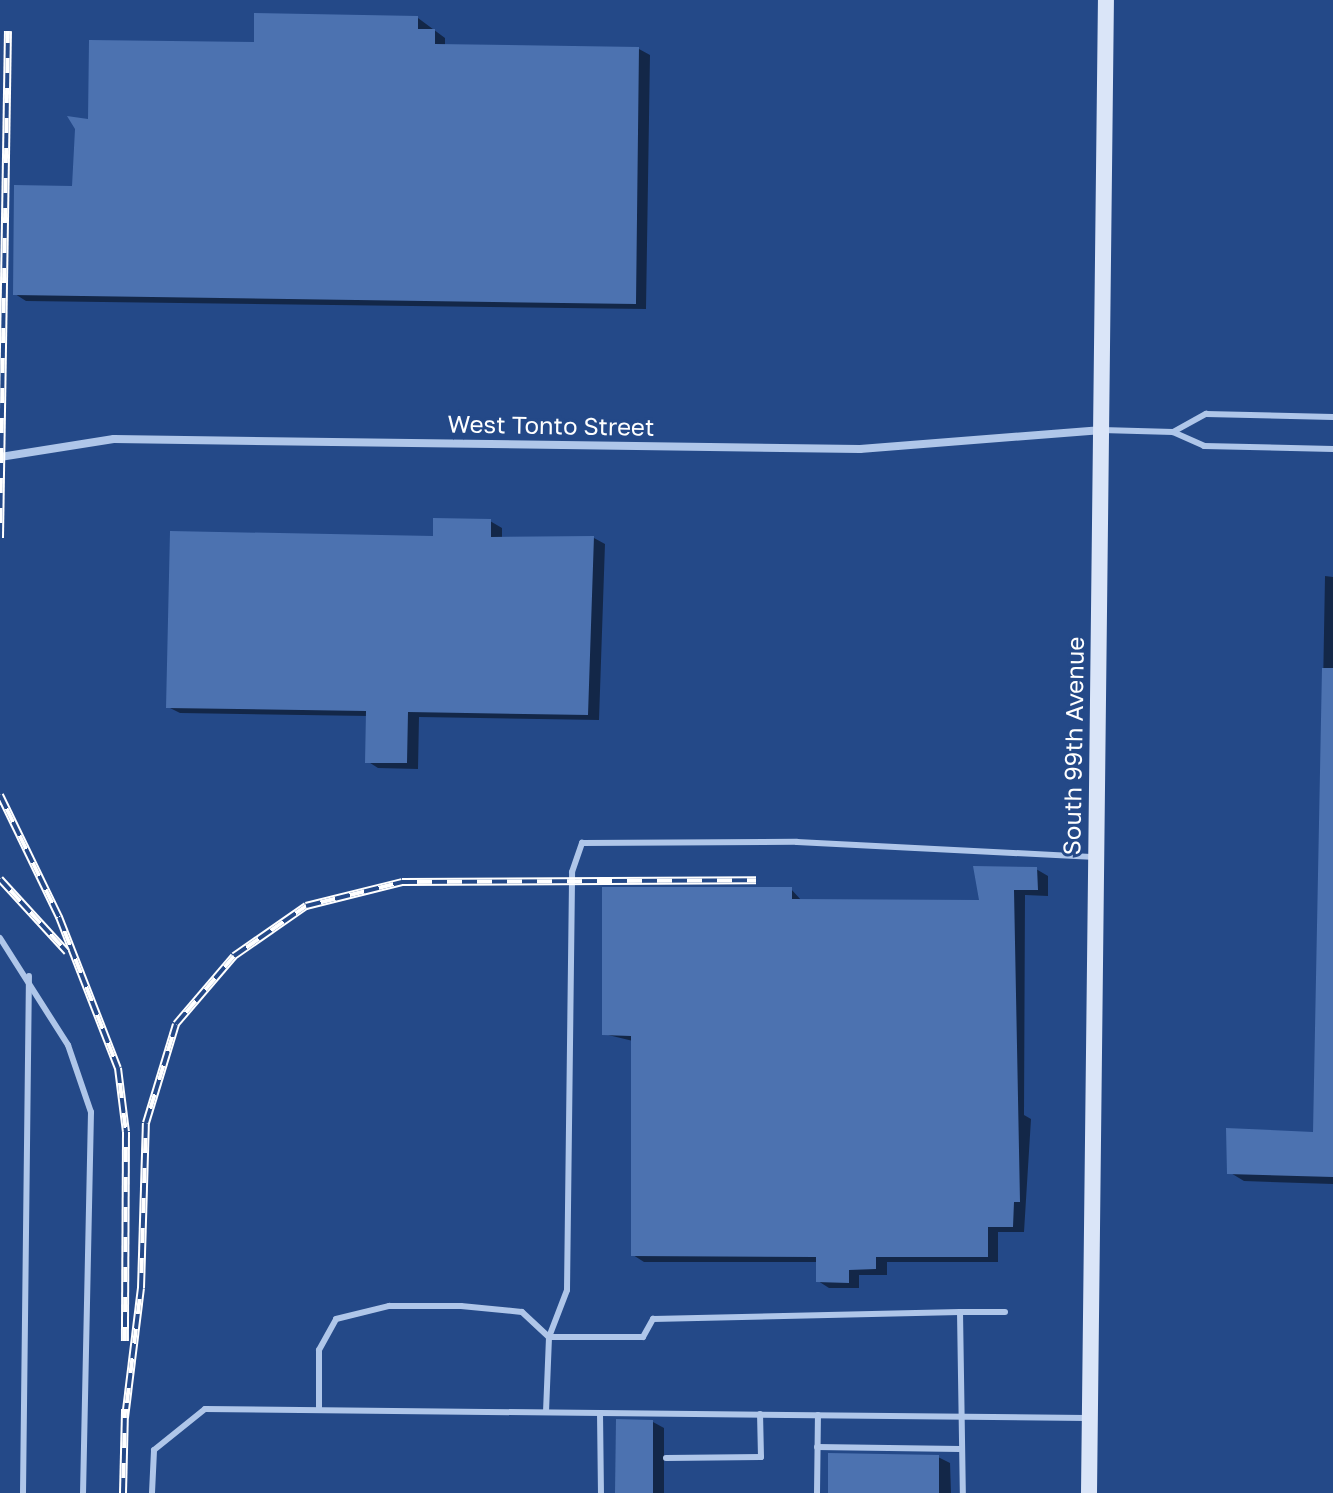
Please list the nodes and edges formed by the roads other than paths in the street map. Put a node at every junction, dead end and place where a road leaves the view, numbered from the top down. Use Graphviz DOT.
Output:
graph roads {
  1 [pos="1106,0"];
  2 [pos="1333,417"];
  3 [pos="1102,430"];
  4 [pos="1173,432"];
  5 [pos="1333,449"];
  6 [pos="0,457"];
  7 [pos="1096,857"];
  8 [pos="0,938"];
  9 [pos="29,976"];
  10 [pos="960,1312"];
  11 [pos="1005,1312"];
  12 [pos="549,1337"];
  13 [pos="319,1410"];
  14 [pos="546,1412"];
  15 [pos="600,1413"];
  16 [pos="760,1414"];
  17 [pos="818,1415"];
  18 [pos="959,1416"];
  19 [pos="1090,1418"];
  20 [pos="817,1447"];
  21 [pos="960,1449"];
  22 [pos="666,1458"];
  23 [pos="23,1493"];
  24 [pos="83,1493"];
  25 [pos="152,1493"];
  26 [pos="601,1493"];
  27 [pos="817,1493"];
  28 [pos="963,1493"];
  29 [pos="1089,1493"];
  1 -- 3 [label="main road, South 99th Avenue"];
  2 -- 4 [label="lane"];
  3 -- 4 [label="lane"];
  3 -- 6 [label="street, West Tonto Street"];
  3 -- 7 [label="main road, South 99th Avenue"];
  4 -- 5 [label="lane"];
  7 -- 12 [label="lane"];
  7 -- 19 [label="main road, South 99th Avenue"];
  8 -- 9 [label="lane"];
  9 -- 23 [label="lane"];
  9 -- 24 [label="lane"];
  10 -- 11 [label="lane"];
  10 -- 12 [label="lane"];
  10 -- 18 [label="lane"];
  12 -- 13 [label="lane"];
  12 -- 14 [label="lane"];
  13 -- 14 [label="lane"];
  13 -- 25 [label="lane"];
  14 -- 15 [label="lane"];
  15 -- 16 [label="lane"];
  15 -- 26 [label="lane"];
  16 -- 17 [label="lane"];
  16 -- 22 [label="lane"];
  17 -- 18 [label="lane"];
  17 -- 20 [label="lane"];
  18 -- 19 [label="lane"];
  18 -- 21 [label="lane"];
  19 -- 29 [label="main road, South 99th Avenue"];
  20 -- 21 [label="lane"];
  20 -- 27 [label="lane"];
  21 -- 28 [label="lane"];
}
